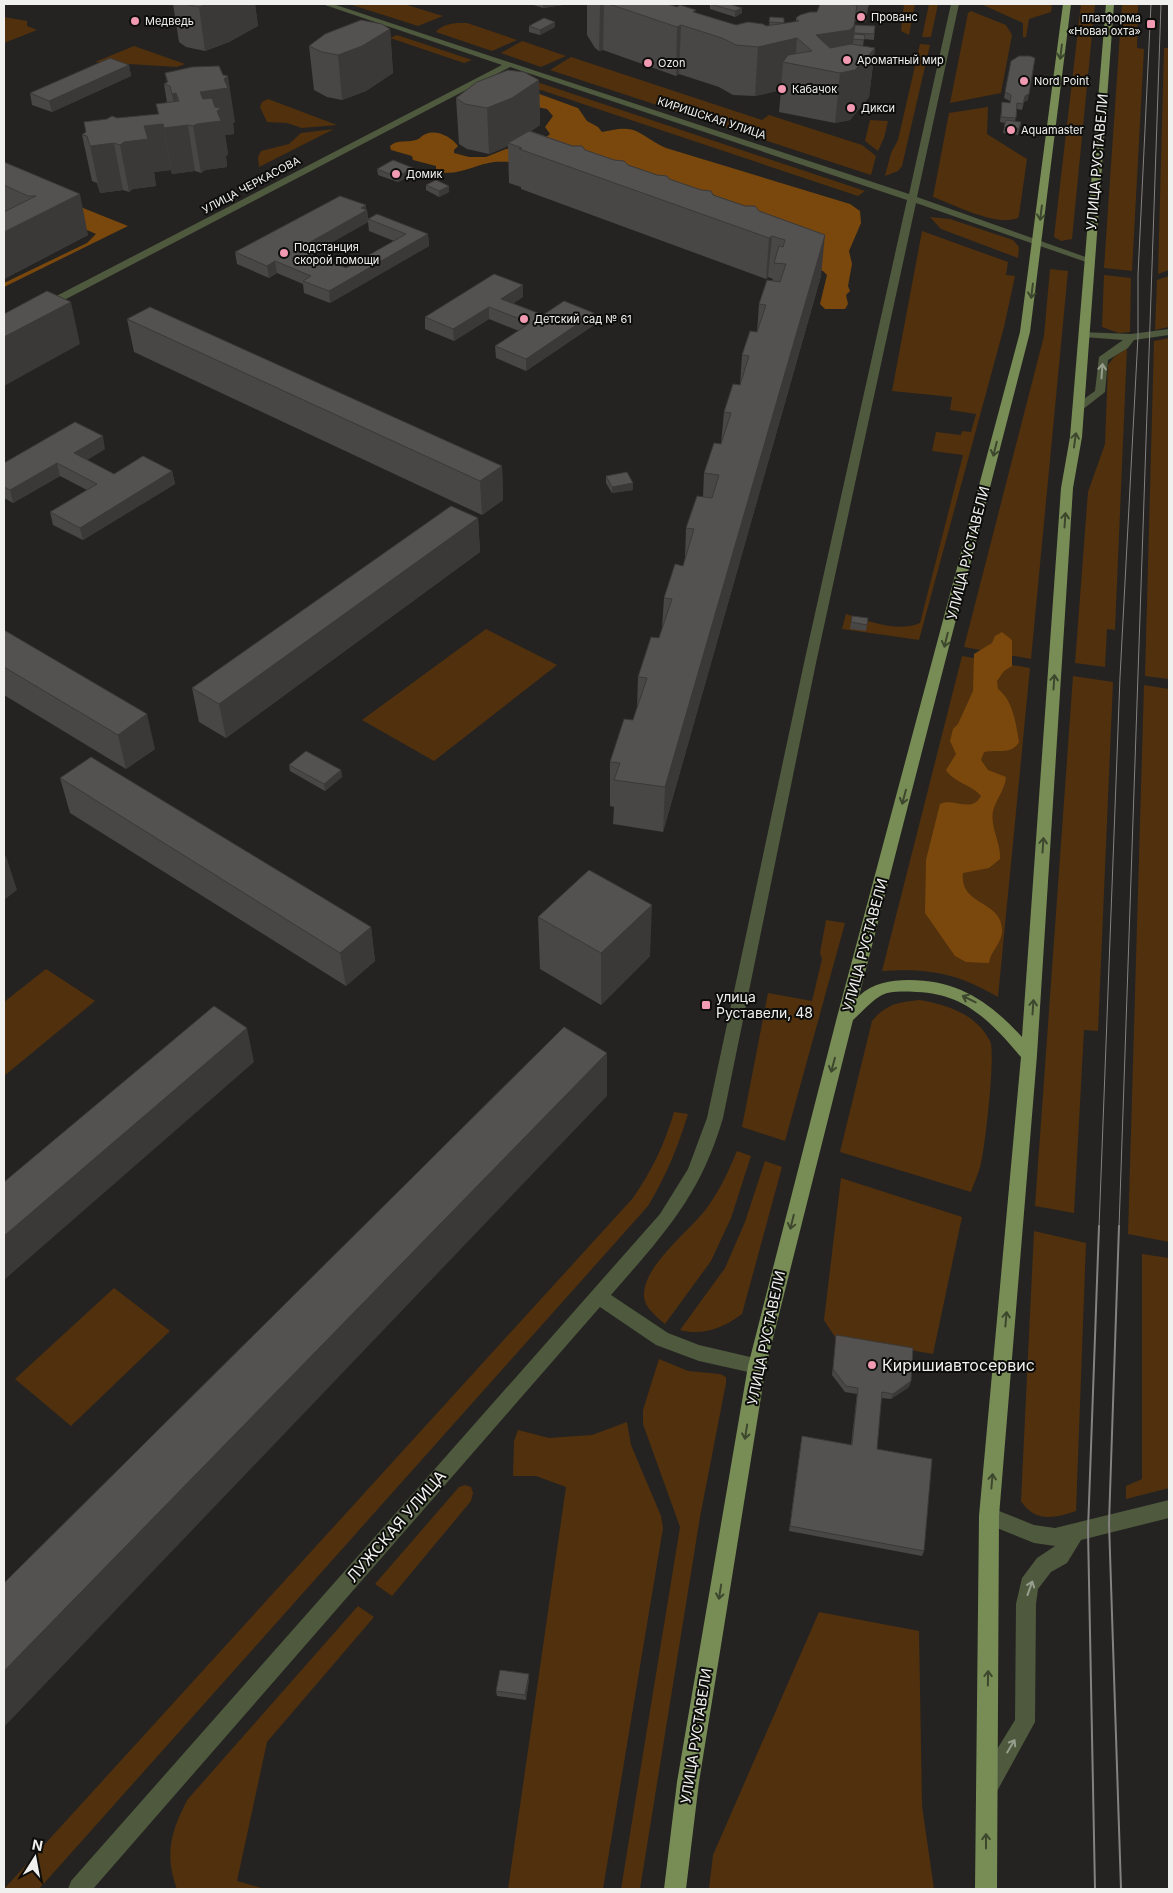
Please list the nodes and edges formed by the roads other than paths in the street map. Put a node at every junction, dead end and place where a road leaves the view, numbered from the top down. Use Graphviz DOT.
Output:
graph roads {
  1 [pos="326,4"];
  2 [pos="955,4"];
  3 [pos="1067,4"];
  4 [pos="1110,4"];
  5 [pos="510,64"];
  6 [pos="912,199"];
  7 [pos="1038,242"];
  8 [pos="1089,260"];
  9 [pos="35,312"];
  10 [pos="1169,332"];
  11 [pos="1084,334"];
  12 [pos="1131,337"];
  13 [pos="1078,408"];
  14 [pos="846,1018"];
  15 [pos="1029,1055"];
  16 [pos="598,1296"];
  17 [pos="757,1366"];
  18 [pos="1169,1509"];
  19 [pos="989,1516"];
  20 [pos="1074,1533"];
  21 [pos="987,1788"];
  22 [pos="85,1887"];
  23 [pos="675,1889"];
  24 [pos="986,1889"];
  1 -- 5 [label="street, КИРИШСКАЯ УЛИЦА"];
  2 -- 6 [label="street"];
  3 -- 7 [label="main road, УЛИЦА РУСТАВЕЛИ, one-way"];
  4 -- 8 [label="main road, УЛИЦА РУСТАВЕЛИ"];
  5 -- 6 [label="street, КИРИШСКАЯ УЛИЦА"];
  5 -- 9 [label="street, УЛИЦА ЧЕРКАСОВА"];
  6 -- 7 [label="street, КИРИШСКАЯ УЛИЦА"];
  6 -- 16 [label="street"];
  7 -- 8 [label="street, КИРИШСКАЯ УЛИЦА"];
  7 -- 14 [label="main road, УЛИЦА РУСТАВЕЛИ, one-way"];
  8 -- 11 [label="main road, УЛИЦА РУСТАВЕЛИ"];
  10 -- 12 [label="street"];
  11 -- 12 [label="street"];
  11 -- 13 [label="main road, УЛИЦА РУСТАВЕЛИ"];
  13 -- 12 [label="street, one-way"];
  15 -- 13 [label="main road, УЛИЦА РУСТАВЕЛИ, one-way"];
  15 -- 14 [label="main road, one-way"];
  14 -- 17 [label="main road, УЛИЦА РУСТАВЕЛИ, one-way"];
  19 -- 15 [label="main road, УЛИЦА РУСТАВЕЛИ, one-way"];
  16 -- 17 [label="street"];
  16 -- 22 [label="street, ЛУЖСКАЯ УЛИЦА"];
  17 -- 23 [label="main road, УЛИЦА РУСТАВЕЛИ, one-way"];
  18 -- 20 [label="street"];
  19 -- 20 [label="street"];
  21 -- 19 [label="main road, УЛИЦА РУСТАВЕЛИ, one-way"];
  21 -- 20 [label="street, one-way"];
  24 -- 21 [label="main road, УЛИЦА РУСТАВЕЛИ, one-way"];
}
